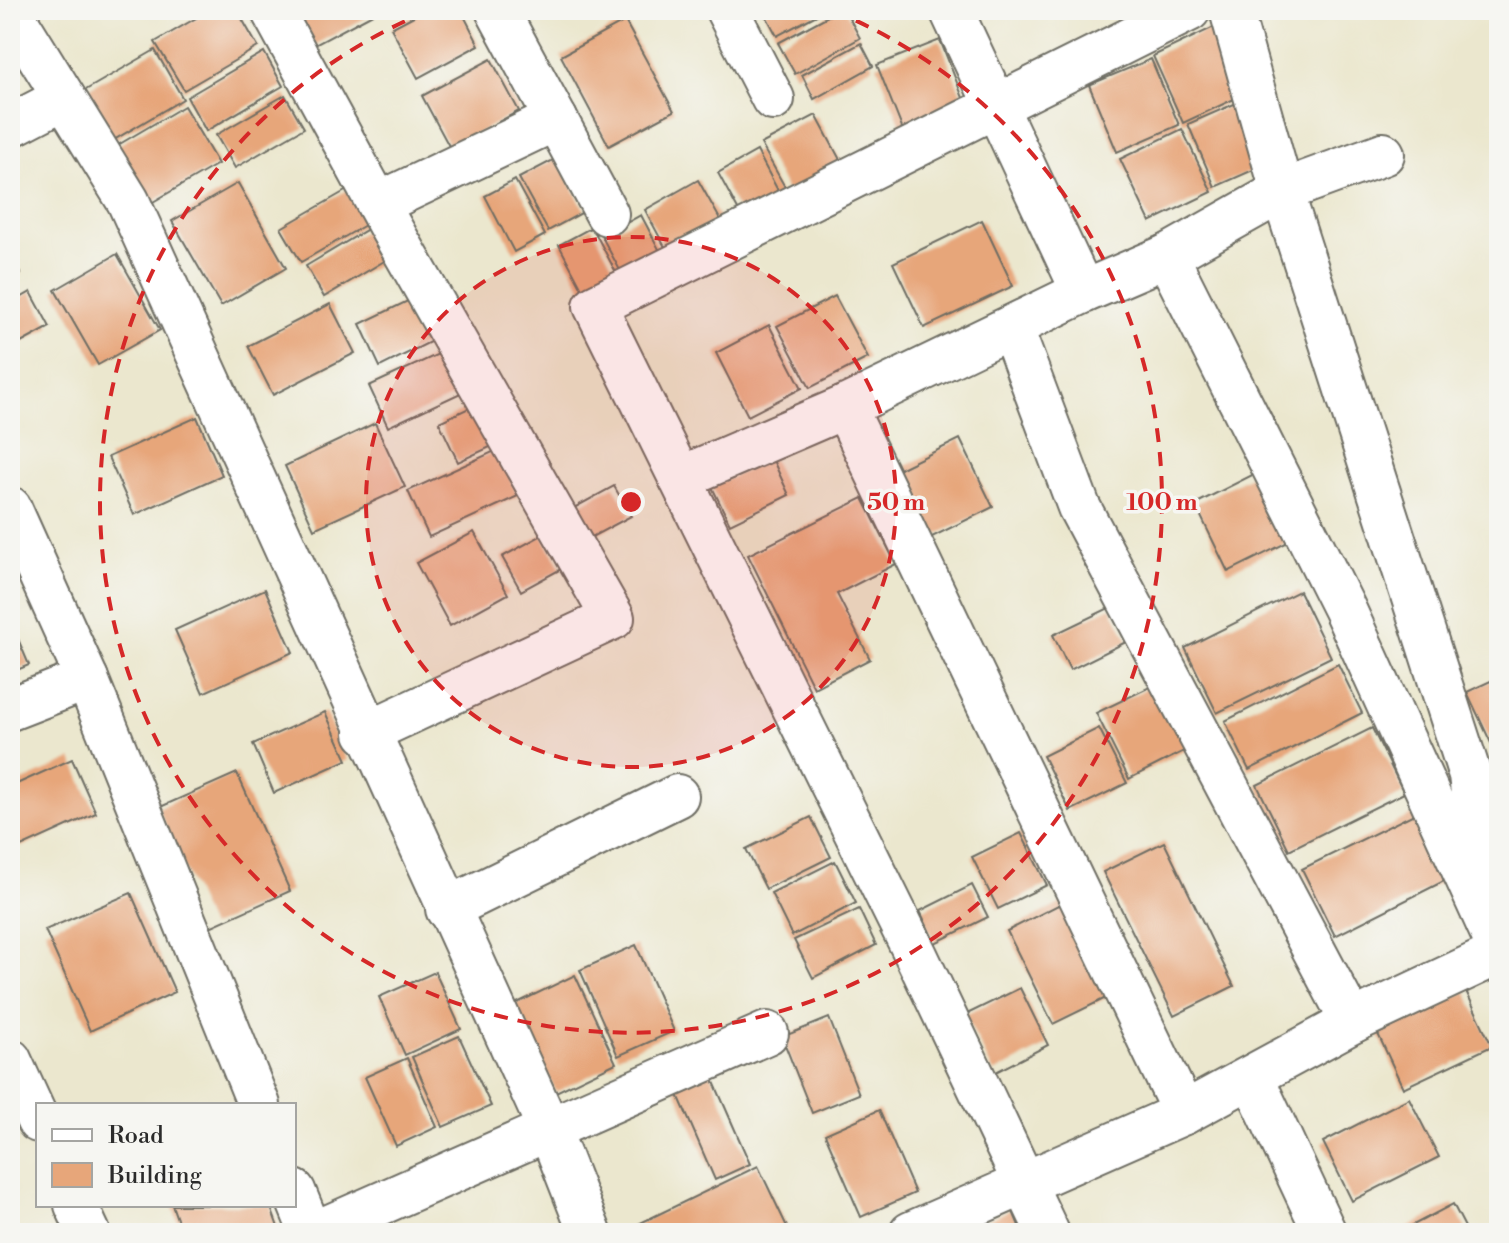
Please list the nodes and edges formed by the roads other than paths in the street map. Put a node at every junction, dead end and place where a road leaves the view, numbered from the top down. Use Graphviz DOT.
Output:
graph roads {
  1 [pos="10,10"];
  2 [pos="272,10"];
  3 [pos="497,10"];
  4 [pos="727,10"];
  5 [pos="951,10"];
  6 [pos="1189,10"];
  7 [pos="1231,10"];
  8 [pos="64,98"];
  9 [pos="773,99"];
  10 [pos="996,105"];
  11 [pos="556,119"];
  12 [pos="10,126"];
  13 [pos="1383,154"];
  14 [pos="1282,191"];
  15 [pos="378,204"];
  16 [pos="607,214"];
  17 [pos="1167,256"];
  18 [pos="1083,292"];
  19 [pos="1012,329"];
  20 [pos="845,407"];
  21 [pos="680,478"];
  22 [pos="10,508"];
  23 [pos="87,679"];
  24 [pos="10,709"];
  25 [pos="366,733"];
  26 [pos="677,796"];
  27 [pos="447,909"];
  28 [pos="1495,941"];
  29 [pos="1352,1022"];
  30 [pos="767,1033"];
  31 [pos="10,1060"];
  32 [pos="1252,1077"];
  33 [pos="258,1103"];
  34 [pos="1184,1113"];
  35 [pos="36,1117"];
  36 [pos="550,1131"];
  37 [pos="1022,1182"];
  38 [pos="296,1195"];
  39 [pos="77,1207"];
  40 [pos="89,1233"];
  41 [pos="313,1233"];
  42 [pos="590,1233"];
  43 [pos="911,1233"];
  44 [pos="1048,1233"];
  45 [pos="1325,1233"];
  1 -- 8 [label="street"];
  2 -- 15 [label="street"];
  3 -- 11 [label="street"];
  4 -- 9 [label="street"];
  5 -- 10 [label="street"];
  6 -- 10 [label="street"];
  7 -- 14 [label="street"];
  8 -- 12 [label="street"];
  8 -- 25 [label="street"];
  10 -- 18 [label="street"];
  10 -- 21 [label="street"];
  11 -- 15 [label="street"];
  11 -- 16 [label="street"];
  13 -- 14 [label="street"];
  14 -- 17 [label="street"];
  14 -- 28 [label="street"];
  15 -- 25 [label="street"];
  17 -- 18 [label="street"];
  17 -- 28 [label="street"];
  18 -- 19 [label="street"];
  19 -- 20 [label="street"];
  19 -- 29 [label="street"];
  20 -- 21 [label="street"];
  20 -- 34 [label="street"];
  21 -- 37 [label="street"];
  22 -- 23 [label="street"];
  23 -- 24 [label="street"];
  23 -- 33 [label="street"];
  25 -- 27 [label="street"];
  26 -- 27 [label="street"];
  27 -- 36 [label="street"];
  28 -- 29 [label="street"];
  29 -- 32 [label="street"];
  30 -- 36 [label="street"];
  31 -- 35 [label="street"];
  32 -- 34 [label="street"];
  32 -- 45 [label="street"];
  34 -- 37 [label="street"];
  36 -- 41 [label="street"];
  36 -- 42 [label="street"];
  37 -- 43 [label="street"];
  37 -- 44 [label="street"];
  38 -- 41 [label="street"];
  39 -- 40 [label="street"];
}
